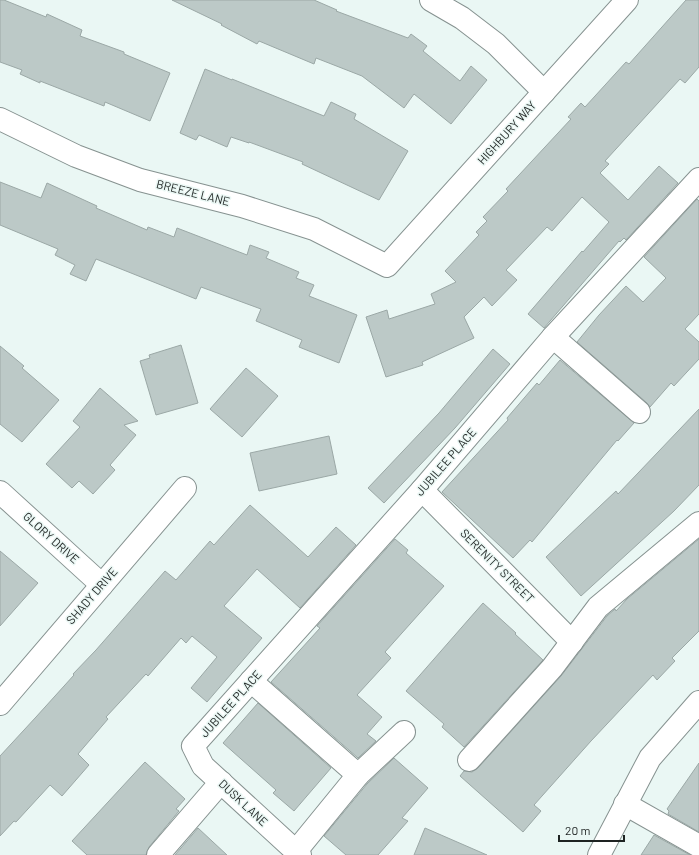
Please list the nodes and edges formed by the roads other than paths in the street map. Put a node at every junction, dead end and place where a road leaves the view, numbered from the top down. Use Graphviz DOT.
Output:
graph roads {
  1 [pos="431,0"];
  2 [pos="627,0"];
  3 [pos="544,92"];
  4 [pos="0,119"];
  5 [pos="699,179"];
  6 [pos="387,266"];
  7 [pos="553,337"];
  8 [pos="639,412"];
  9 [pos="185,488"];
  10 [pos="422,490"];
  11 [pos="0,492"];
  12 [pos="699,523"];
  13 [pos="102,584"];
  14 [pos="572,642"];
  15 [pos="251,681"];
  16 [pos="699,702"];
  17 [pos="0,704"];
  18 [pos="404,732"];
  19 [pos="193,746"];
  20 [pos="468,760"];
  21 [pos="358,775"];
  22 [pos="221,782"];
  23 [pos="625,804"];
  24 [pos="699,846"];
  25 [pos="298,853"];
  26 [pos="158,855"];
  27 [pos="599,855"];
  1 -- 3 [label="street"];
  2 -- 3 [label="street, HIGHBURY WAY"];
  3 -- 6 [label="street, HIGHBURY WAY"];
  4 -- 6 [label="street, BREEZE LANE"];
  5 -- 7 [label="street, JUBILEE PLACE"];
  7 -- 8 [label="street"];
  7 -- 10 [label="street, JUBILEE PLACE"];
  9 -- 13 [label="street, SHADY DRIVE"];
  10 -- 14 [label="street, SERENITY STREET"];
  10 -- 15 [label="street, JUBILEE PLACE"];
  11 -- 13 [label="street, GLORY DRIVE"];
  12 -- 14 [label="street"];
  13 -- 17 [label="street, SHADY DRIVE"];
  14 -- 20 [label="street"];
  15 -- 19 [label="street, JUBILEE PLACE"];
  15 -- 21 [label="street"];
  16 -- 23 [label="street"];
  18 -- 21 [label="street"];
  19 -- 22 [label="street, DUSK LANE"];
  21 -- 25 [label="street"];
  22 -- 25 [label="street, DUSK LANE"];
  22 -- 26 [label="street"];
  23 -- 24 [label="street"];
  23 -- 27 [label="street"];
}
